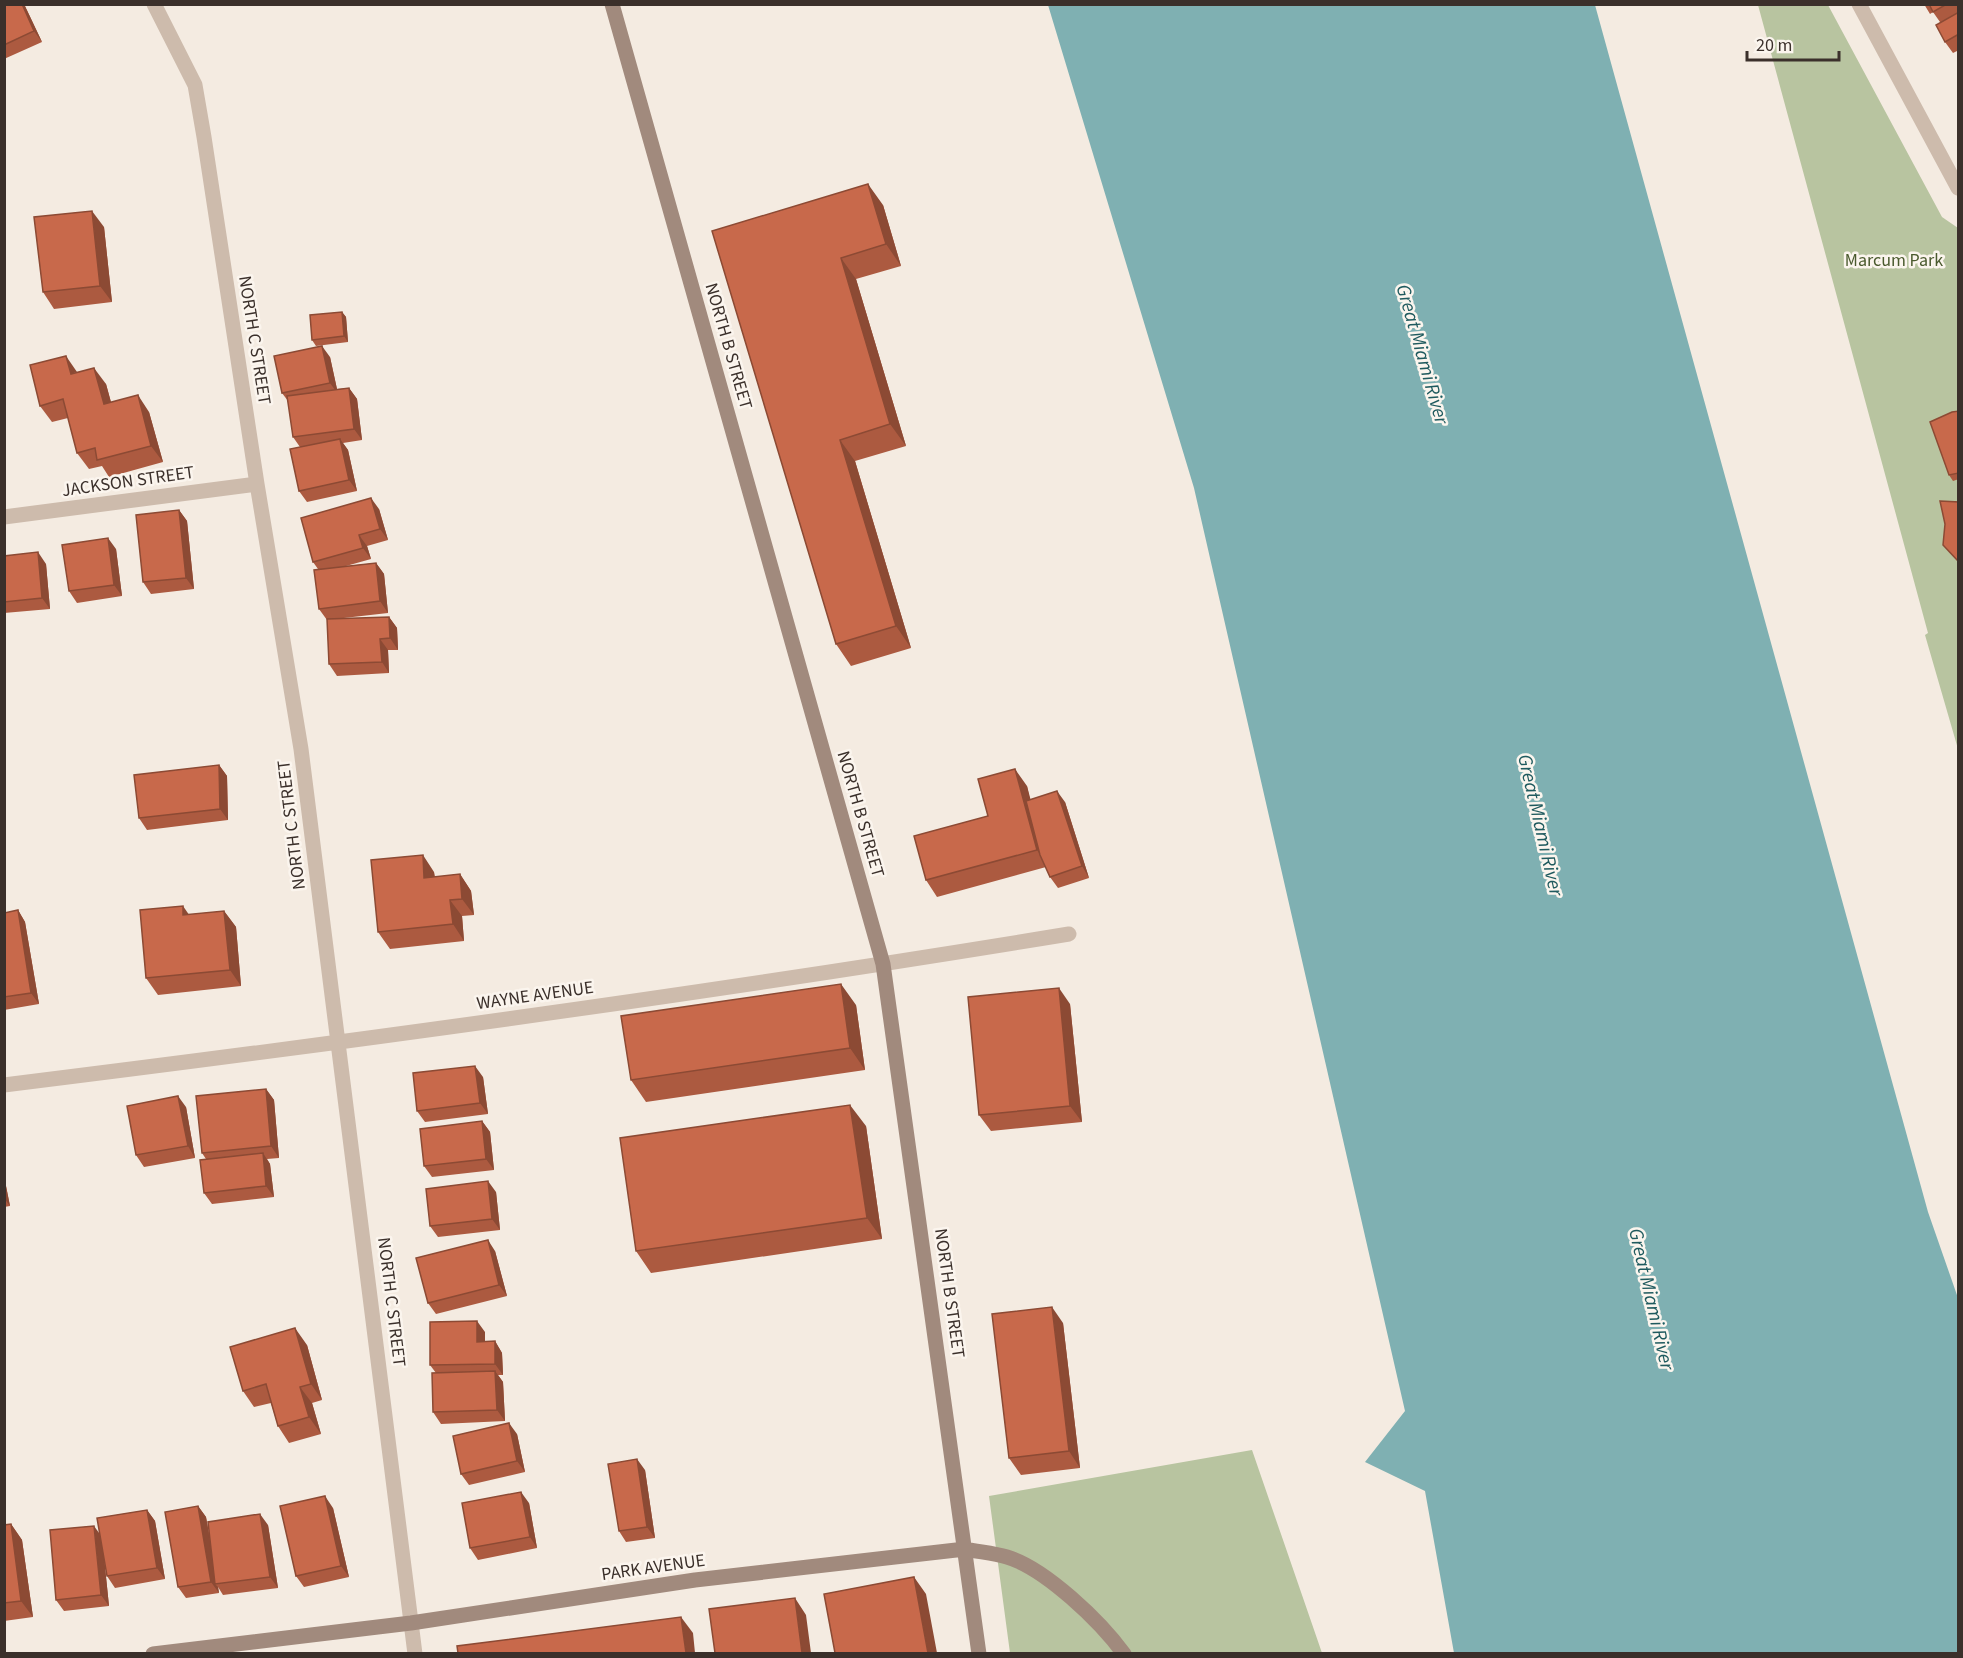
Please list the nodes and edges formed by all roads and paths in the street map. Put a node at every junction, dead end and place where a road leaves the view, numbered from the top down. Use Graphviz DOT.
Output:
graph roads {
  1 [pos="154,4"];
  2 [pos="612,4"];
  3 [pos="1859,4"];
  4 [pos="1959,188"];
  5 [pos="257,484"];
  6 [pos="4,518"];
  7 [pos="1069,933"];
  8 [pos="884,964"];
  9 [pos="337,1044"];
  10 [pos="4,1084"];
  11 [pos="965,1549"];
  12 [pos="411,1623"];
  13 [pos="153,1653"];
  14 [pos="416,1653"];
  15 [pos="979,1653"];
  16 [pos="1124,1653"];
  1 -- 5 [label="street, NORTH C STREET"];
  2 -- 8 [label="main road, NORTH B STREET"];
  3 -- 4 [label="street"];
  5 -- 6 [label="street, JACKSON STREET"];
  5 -- 9 [label="street, NORTH C STREET"];
  7 -- 8 [label="street, WAYNE AVENUE"];
  8 -- 9 [label="street, WAYNE AVENUE"];
  8 -- 11 [label="main road, NORTH B STREET"];
  9 -- 10 [label="street, WAYNE AVENUE"];
  9 -- 12 [label="street, NORTH C STREET"];
  11 -- 12 [label="main road, PARK AVENUE"];
  11 -- 15 [label="main road, NORTH B STREET"];
  11 -- 16 [label="main road, PARK AVENUE"];
  12 -- 13 [label="main road, PARK AVENUE"];
  12 -- 14 [label="street, NORTH C STREET"];
}
